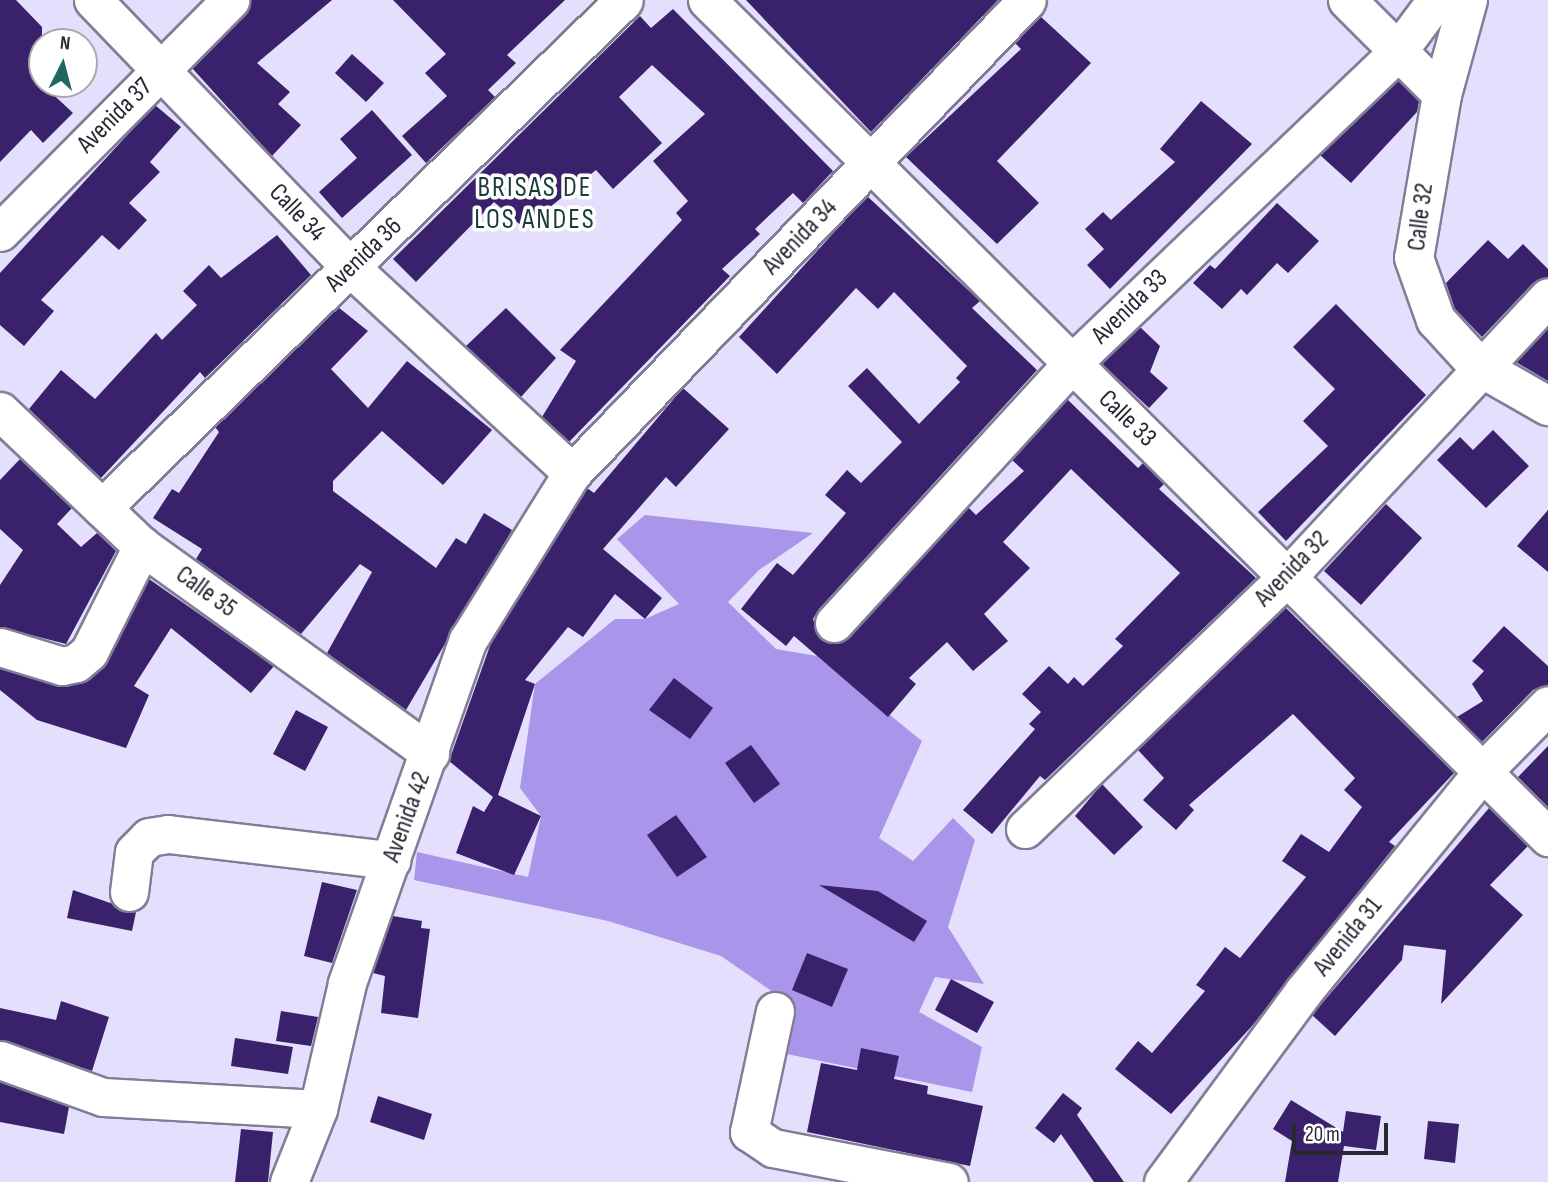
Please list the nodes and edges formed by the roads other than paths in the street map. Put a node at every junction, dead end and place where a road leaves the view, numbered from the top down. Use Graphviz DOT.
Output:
graph roads {
  1 [pos="93,0"];
  2 [pos="230,0"];
  3 [pos="624,0"];
  4 [pos="707,0"];
  5 [pos="1027,0"];
  6 [pos="1347,0"];
  7 [pos="1436,0"];
  8 [pos="1468,0"];
  9 [pos="1398,51"];
  10 [pos="160,70"];
  11 [pos="1442,96"];
  12 [pos="872,163"];
  13 [pos="0,232"];
  14 [pos="351,268"];
  15 [pos="1548,297"];
  16 [pos="1071,364"];
  17 [pos="1478,366"];
  18 [pos="1548,406"];
  19 [pos="0,411"];
  20 [pos="572,473"];
  21 [pos="102,508"];
  22 [pos="142,546"];
  23 [pos="1288,576"];
  24 [pos="834,623"];
  25 [pos="0,648"];
  26 [pos="1548,705"];
  27 [pos="430,752"];
  28 [pos="1484,770"];
  29 [pos="1025,830"];
  30 [pos="1548,837"];
  31 [pos="391,860"];
  32 [pos="129,892"];
  33 [pos="775,1011"];
  34 [pos="0,1060"];
  35 [pos="318,1109"];
  36 [pos="883,1177"];
  37 [pos="289,1182"];
  38 [pos="949,1182"];
  39 [pos="1163,1182"];
  1 -- 10 [label="street, Calle 34"];
  2 -- 10 [label="street, Avenida 37"];
  3 -- 14 [label="street, Avenida 36"];
  4 -- 12 [label="street, Calle 33"];
  5 -- 12 [label="street, Avenida 34"];
  6 -- 9 [label="street"];
  7 -- 9 [label="street, Avenida 33"];
  8 -- 11 [label="main road, Calle 32"];
  9 -- 11 [label="street"];
  9 -- 16 [label="street, Avenida 33"];
  10 -- 13 [label="street, Avenida 37"];
  10 -- 14 [label="street, Calle 34"];
  11 -- 17 [label="main road, Calle 32"];
  12 -- 16 [label="street, Calle 33"];
  12 -- 20 [label="street, Avenida 34"];
  14 -- 20 [label="street, Calle 34"];
  14 -- 21 [label="street, Avenida 36"];
  15 -- 17 [label="street, Avenida 32"];
  16 -- 23 [label="street, Calle 33"];
  16 -- 24 [label="street, Avenida 33"];
  17 -- 18 [label="main road, Calle 32"];
  17 -- 23 [label="street, Avenida 32"];
  19 -- 21 [label="street, Calle 35"];
  20 -- 27 [label="street, Avenida 42"];
  21 -- 22 [label="street, Calle 35"];
  22 -- 25 [label="street"];
  22 -- 27 [label="street, Calle 35"];
  23 -- 28 [label="street, Calle 33"];
  23 -- 29 [label="street, Avenida 32"];
  26 -- 28 [label="street, Avenida 31"];
  27 -- 31 [label="street, Avenida 42"];
  28 -- 30 [label="street, Calle 33"];
  28 -- 39 [label="street, Avenida 31"];
  31 -- 32 [label="street"];
  31 -- 35 [label="street, Avenida 42"];
  33 -- 36 [label="street"];
  34 -- 35 [label="street"];
  35 -- 37 [label="street, Avenida 42"];
  36 -- 38 [label="street"];
}
